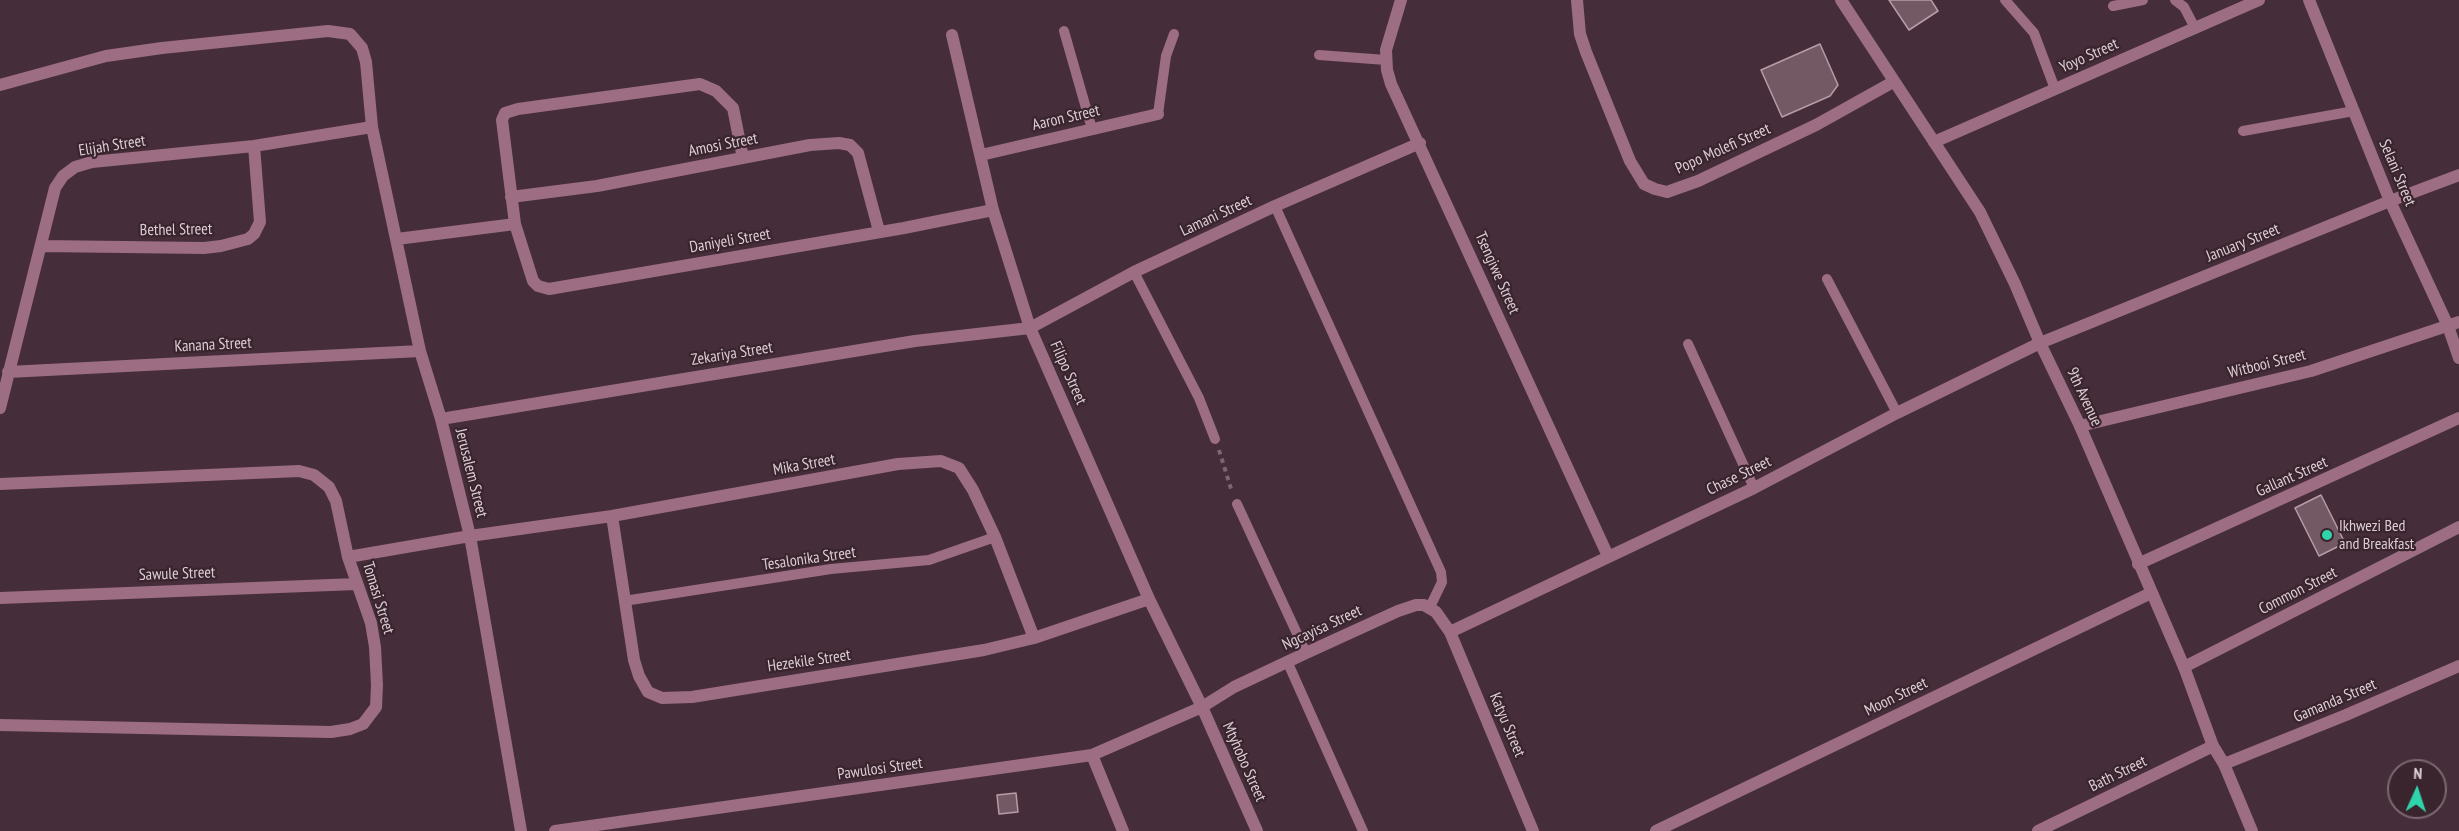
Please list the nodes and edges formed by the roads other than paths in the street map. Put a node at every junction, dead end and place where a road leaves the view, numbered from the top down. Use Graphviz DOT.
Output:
graph roads {
  1 [pos="1401,0"];
  2 [pos="1577,0"];
  3 [pos="1841,0"];
  4 [pos="2006,0"];
  5 [pos="2143,0"];
  6 [pos="2175,0"];
  7 [pos="2259,0"];
  8 [pos="2309,0"];
  9 [pos="2113,6"];
  10 [pos="2195,28"];
  11 [pos="1064,31"];
  12 [pos="1174,34"];
  13 [pos="952,35"];
  14 [pos="1319,55"];
  15 [pos="1386,60"];
  16 [pos="1893,82"];
  17 [pos="0,85"];
  18 [pos="2055,89"];
  19 [pos="2354,111"];
  20 [pos="1158,114"];
  21 [pos="372,127"];
  22 [pos="1092,129"];
  23 [pos="2243,131"];
  24 [pos="1934,142"];
  25 [pos="1420,143"];
  26 [pos="254,146"];
  27 [pos="981,155"];
  28 [pos="743,158"];
  29 [pos="2459,176"];
  30 [pos="512,197"];
  31 [pos="2390,201"];
  32 [pos="1275,206"];
  33 [pos="993,210"];
  34 [pos="515,224"];
  35 [pos="879,231"];
  36 [pos="397,239"];
  37 [pos="42,246"];
  38 [pos="1134,272"];
  39 [pos="1827,279"];
  40 [pos="2453,324"];
  41 [pos="1030,328"];
  42 [pos="2040,343"];
  43 [pos="1688,344"];
  44 [pos="420,351"];
  45 [pos="2459,358"];
  46 [pos="8,372"];
  47 [pos="0,408"];
  48 [pos="1897,413"];
  49 [pos="2459,418"];
  50 [pos="441,419"];
  51 [pos="2080,426"];
  52 [pos="1215,439"];
  53 [pos="0,484"];
  54 [pos="1754,488"];
  55 [pos="1237,504"];
  56 [pos="612,516"];
  57 [pos="2459,527"];
  58 [pos="470,536"];
  59 [pos="995,537"];
  60 [pos="1608,556"];
  61 [pos="348,557"];
  62 [pos="2138,564"];
  63 [pos="356,584"];
  64 [pos="2151,593"];
  65 [pos="0,598"];
  66 [pos="1149,599"];
  67 [pos="624,601"];
  68 [pos="1430,607"];
  69 [pos="1450,632"];
  70 [pos="1034,638"];
  71 [pos="1306,653"];
  72 [pos="1287,661"];
  73 [pos="2459,666"];
  74 [pos="2184,667"];
  75 [pos="1202,707"];
  76 [pos="0,725"];
  77 [pos="2213,747"];
  78 [pos="1092,755"];
  79 [pos="2224,764"];
  80 [pos="521,831"];
  81 [pos="555,831"];
  82 [pos="1123,831"];
  83 [pos="1257,831"];
  84 [pos="1363,831"];
  85 [pos="1533,831"];
  86 [pos="1656,831"];
  87 [pos="2038,831"];
  88 [pos="2252,831"];
  1 -- 15 [label="street, Tsengiwe Street"];
  2 -- 16 [label="street, Popo Molefi Street"];
  3 -- 16 [label="street, 9th Avenue"];
  4 -- 18 [label="lane"];
  5 -- 9 [label="lane"];
  6 -- 10 [label="lane"];
  7 -- 10 [label="street, Yoyo Street"];
  8 -- 19 [label="street, Selani Street"];
  10 -- 18 [label="street, Yoyo Street"];
  11 -- 22 [label="lane"];
  12 -- 20 [label="lane"];
  13 -- 27 [label="street, Filipo Street"];
  14 -- 15 [label="lane"];
  15 -- 25 [label="street, Tsengiwe Street"];
  16 -- 24 [label="street, 9th Avenue"];
  17 -- 21 [label="street, Jerusalem Street"];
  18 -- 24 [label="street, Yoyo Street"];
  19 -- 23 [label="lane"];
  19 -- 31 [label="street, Selani Street"];
  20 -- 22 [label="street, Aaron Street"];
  21 -- 26 [label="street, Elijah Street"];
  21 -- 36 [label="street, Jerusalem Street"];
  22 -- 27 [label="street, Aaron Street"];
  24 -- 42 [label="street, 9th Avenue"];
  25 -- 32 [label="street, Lamani Street"];
  25 -- 60 [label="street, Tsengiwe Street"];
  26 -- 37 [label="street, Elijah Street"];
  26 -- 37 [label="street, Bethel Street"];
  27 -- 33 [label="street, Filipo Street"];
  28 -- 30 [label="street, Amosi Street"];
  28 -- 30 [label="street, Daniyeli Street"];
  28 -- 35 [label="street, Amosi Street"];
  29 -- 31 [label="street, January Street"];
  30 -- 34 [label="street, Daniyeli Street"];
  31 -- 40 [label="street, Selani Street"];
  31 -- 42 [label="street, January Street"];
  32 -- 38 [label="street, Lamani Street"];
  32 -- 68 [label="lane"];
  33 -- 35 [label="street, Daniyeli Street"];
  33 -- 41 [label="street, Filipo Street"];
  34 -- 35 [label="street, Daniyeli Street"];
  34 -- 36 [label="street"];
  36 -- 44 [label="street, Jerusalem Street"];
  37 -- 46 [label="street, Elijah Street"];
  38 -- 41 [label="street, Lamani Street"];
  38 -- 52 [label="lane"];
  39 -- 48 [label="lane"];
  40 -- 45 [label="street, Selani Street"];
  40 -- 51 [label="street, Witbooi Street"];
  41 -- 50 [label="street, Zekariya Street"];
  41 -- 66 [label="street, Filipo Street"];
  42 -- 48 [label="street, Chase Street"];
  42 -- 51 [label="street, 9th Avenue"];
  43 -- 54 [label="lane"];
  44 -- 46 [label="street, Kanana Street"];
  44 -- 50 [label="street, Jerusalem Street"];
  46 -- 47 [label="street, Elijah Street"];
  48 -- 54 [label="street, Chase Street"];
  49 -- 62 [label="street, Gallant Street"];
  50 -- 58 [label="street, Jerusalem Street"];
  51 -- 62 [label="street, 9th Avenue"];
  53 -- 61 [label="street, Tomasi Street"];
  54 -- 60 [label="street, Chase Street"];
  55 -- 71 [label="lane"];
  56 -- 58 [label="street, Mika Street"];
  56 -- 59 [label="street, Mika Street"];
  56 -- 67 [label="street, Hezekile Street"];
  57 -- 74 [label="street, Common Street"];
  58 -- 61 [label="street"];
  58 -- 80 [label="street, Jerusalem Street"];
  59 -- 67 [label="lane, Tesalonika Street"];
  59 -- 70 [label="street, Mika Street"];
  60 -- 69 [label="street, Chase Street"];
  61 -- 63 [label="street, Tomasi Street"];
  62 -- 64 [label="street, 9th Avenue"];
  63 -- 65 [label="street, Sawule Street"];
  63 -- 76 [label="street, Tomasi Street"];
  64 -- 74 [label="street, 9th Avenue"];
  64 -- 86 [label="street, Moon Street"];
  66 -- 70 [label="street, Hezekile Street"];
  66 -- 75 [label="street, Filipo Street"];
  67 -- 70 [label="street, Hezekile Street"];
  68 -- 69 [label="street"];
  68 -- 71 [label="street, Ngcayisa Street"];
  69 -- 85 [label="street, Katyu Street"];
  71 -- 72 [label="street, Ngcayisa Street"];
  72 -- 75 [label="street, Ngcayisa Street"];
  72 -- 84 [label="lane"];
  73 -- 79 [label="street, Gamanda Street"];
  74 -- 77 [label="street, 9th Avenue"];
  75 -- 78 [label="street, Pawulosi Street"];
  75 -- 83 [label="street, Mtyhobo Street"];
  77 -- 79 [label="street, 9th Avenue"];
  77 -- 87 [label="street, Bath Street"];
  78 -- 81 [label="street, Pawulosi Street"];
  78 -- 82 [label="street"];
  79 -- 88 [label="street, 9th Avenue"];
}
